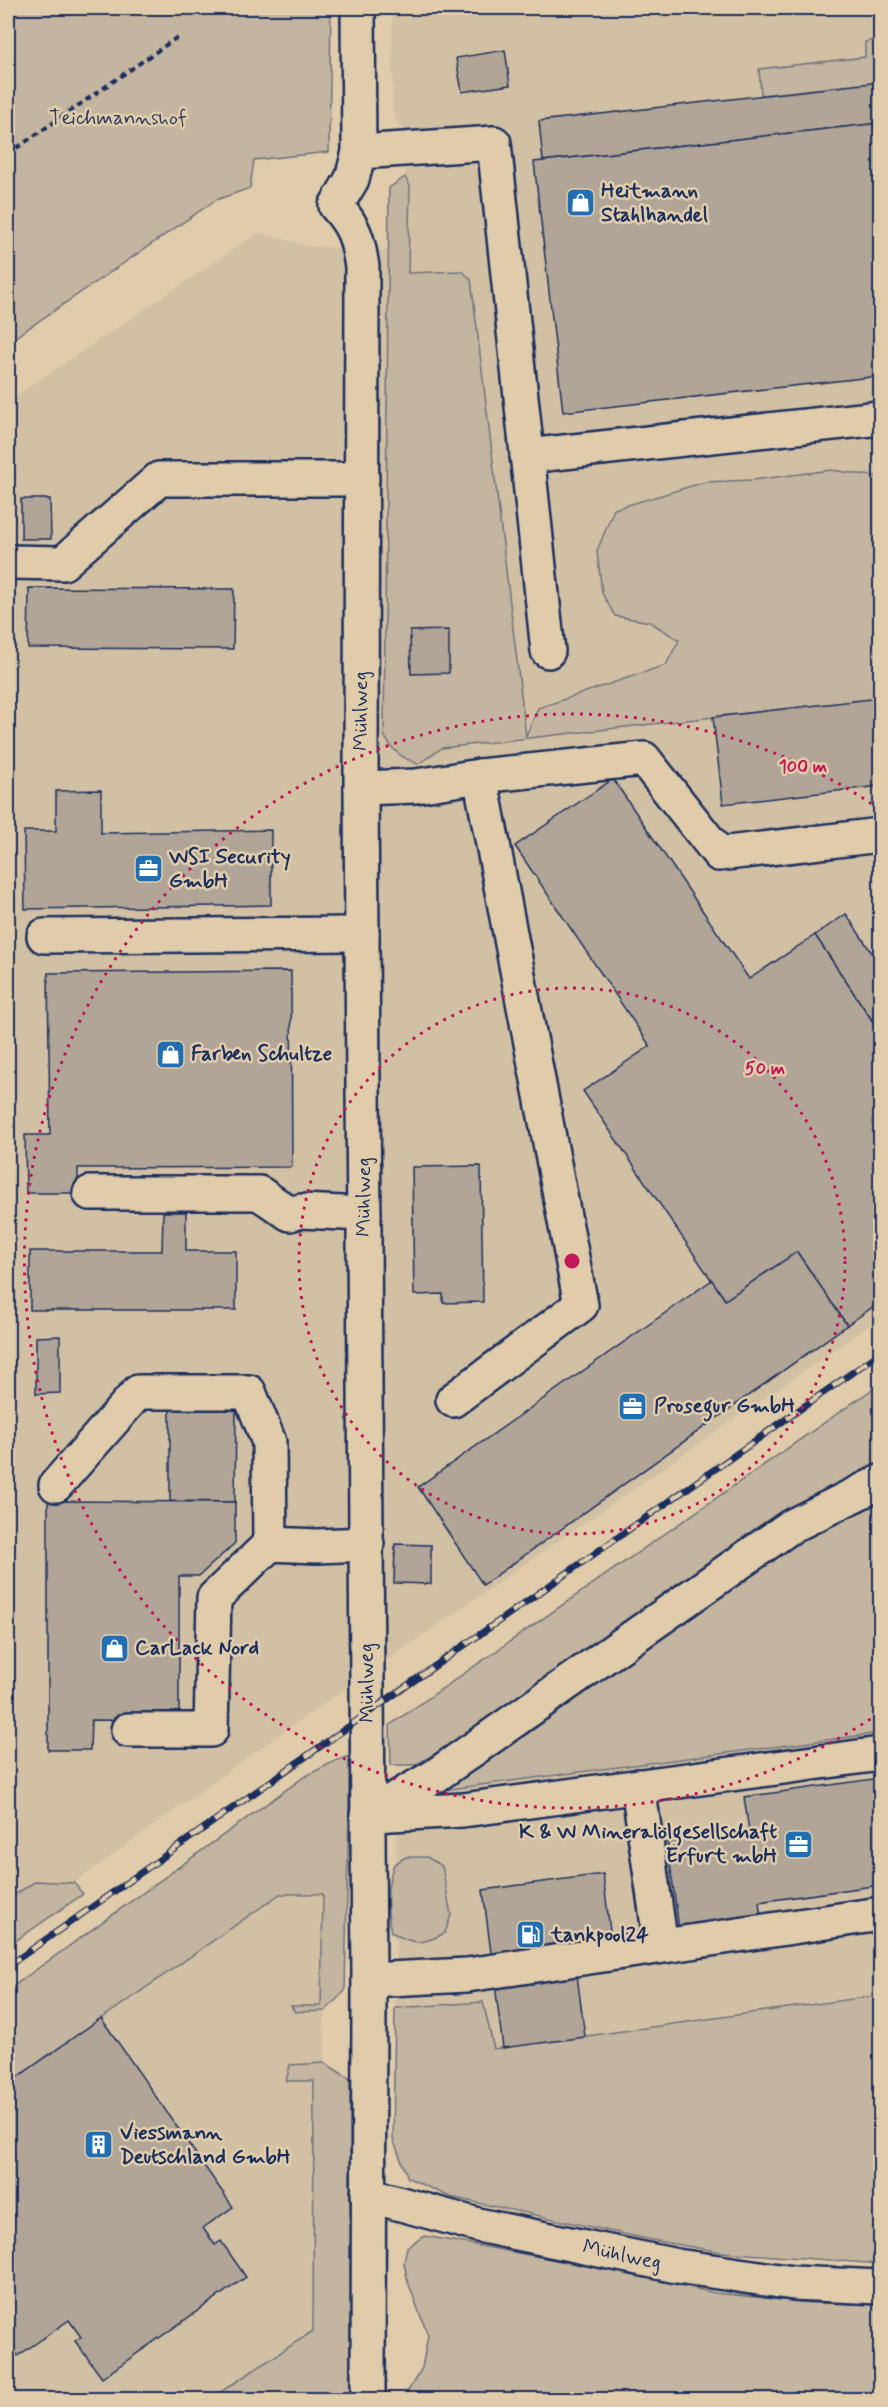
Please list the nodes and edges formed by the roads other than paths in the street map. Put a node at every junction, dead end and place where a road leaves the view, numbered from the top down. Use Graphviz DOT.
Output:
graph roads {
  1 [pos="358,8"];
  2 [pos="359,152"];
  3 [pos="880,418"];
  4 [pos="527,456"];
  5 [pos="362,479"];
  6 [pos="8,562"];
  7 [pos="548,651"];
  8 [pos="480,776"];
  9 [pos="362,788"];
  10 [pos="880,835"];
  11 [pos="362,934"];
  12 [pos="44,936"];
  13 [pos="90,1193"];
  14 [pos="364,1214"];
  15 [pos="453,1400"];
  16 [pos="880,1482"];
  17 [pos="57,1485"];
  18 [pos="270,1544"];
  19 [pos="367,1544"];
  20 [pos="128,1730"];
  21 [pos="880,1754"];
  22 [pos="638,1786"];
  23 [pos="368,1815"];
  24 [pos="880,1914"];
  25 [pos="661,1946"];
  26 [pos="369,1980"];
  27 [pos="368,2195"];
  28 [pos="880,2287"];
  29 [pos="368,2400"];
  1 -- 2 [label="street"];
  2 -- 4 [label="street"];
  2 -- 5 [label="street, Mühlweg"];
  3 -- 4 [label="street"];
  4 -- 7 [label="street"];
  5 -- 6 [label="street"];
  5 -- 9 [label="street, Mühlweg"];
  8 -- 9 [label="street"];
  8 -- 10 [label="street"];
  8 -- 15 [label="street"];
  9 -- 11 [label="street, Mühlweg"];
  11 -- 12 [label="street"];
  11 -- 14 [label="street, Mühlweg"];
  13 -- 14 [label="street"];
  14 -- 19 [label="street, Mühlweg"];
  16 -- 23 [label="street"];
  17 -- 18 [label="street"];
  18 -- 19 [label="street"];
  18 -- 20 [label="street"];
  19 -- 23 [label="street, Mühlweg"];
  21 -- 22 [label="street"];
  22 -- 23 [label="street"];
  22 -- 25 [label="street"];
  23 -- 26 [label="street, Mühlweg"];
  24 -- 25 [label="street"];
  25 -- 26 [label="street"];
  26 -- 27 [label="street, Mühlweg"];
  27 -- 28 [label="street, Mühlweg"];
  27 -- 29 [label="street, Mühlweg"];
}
